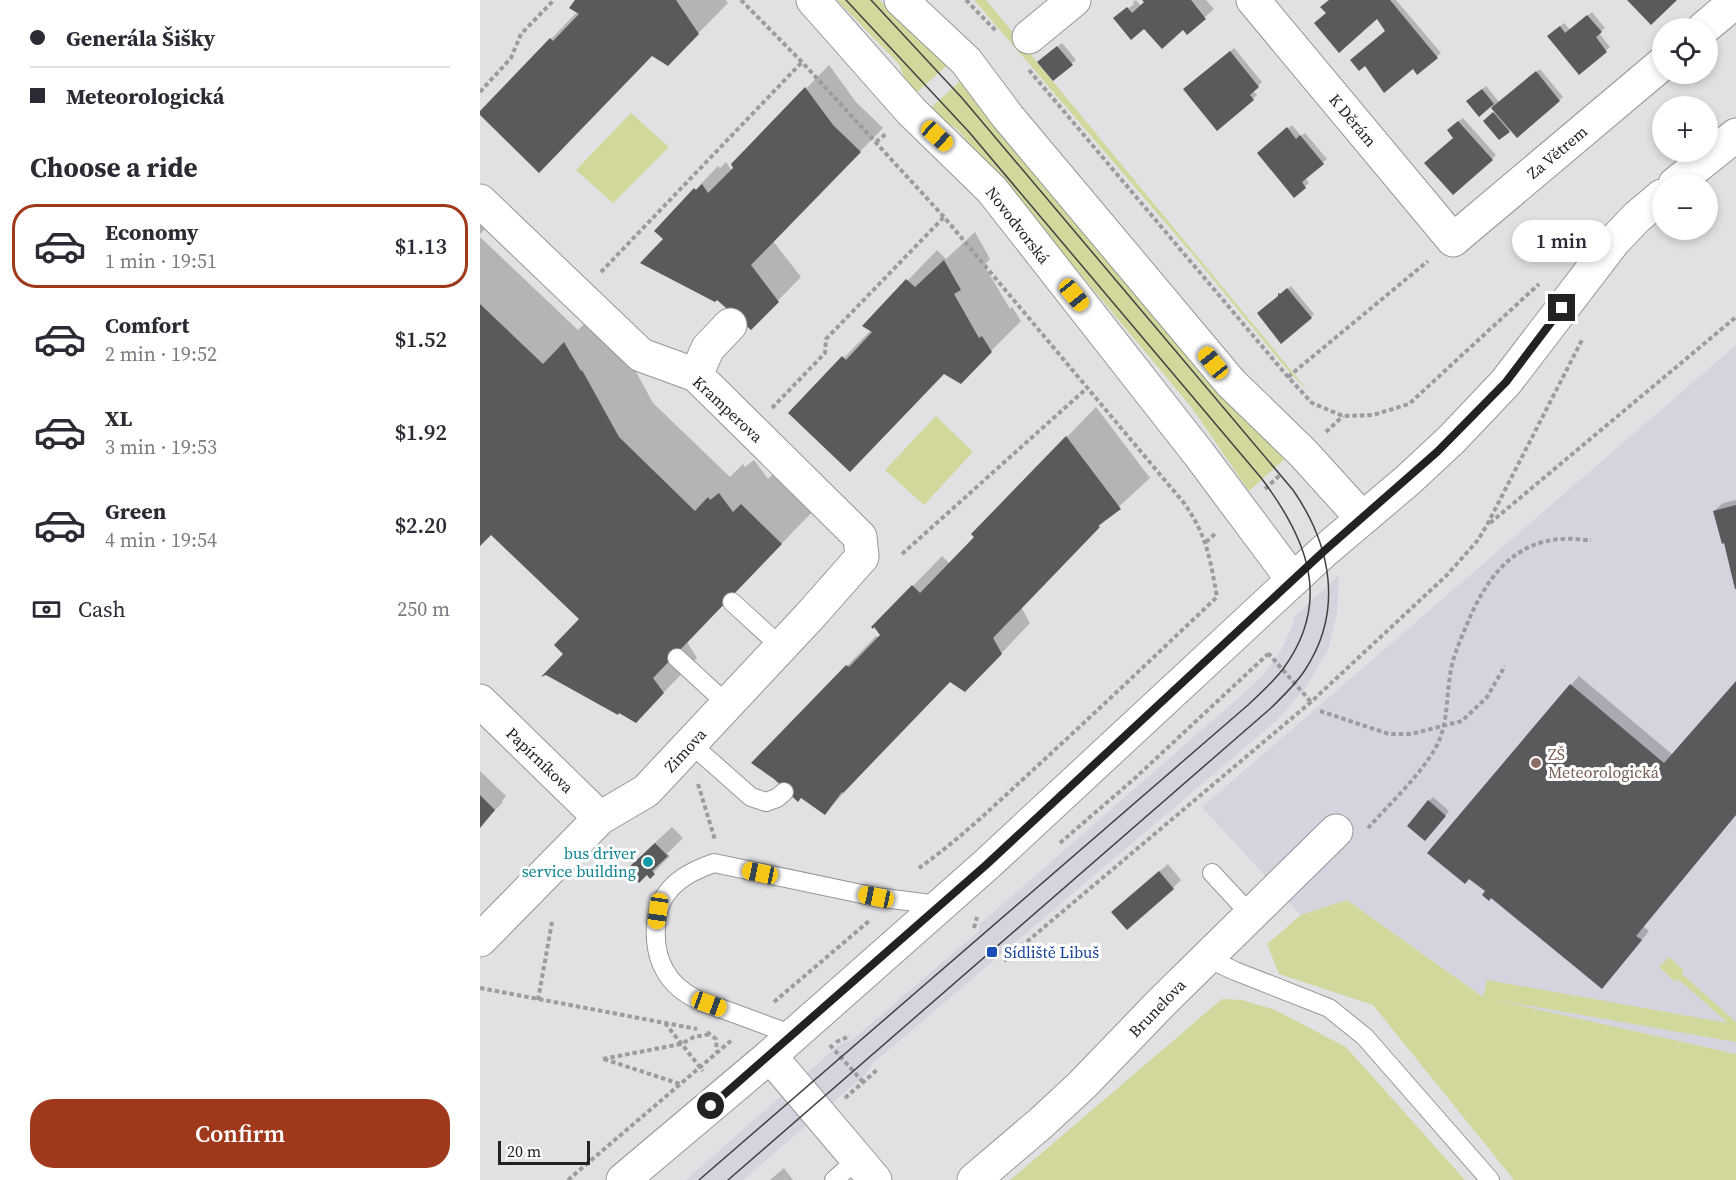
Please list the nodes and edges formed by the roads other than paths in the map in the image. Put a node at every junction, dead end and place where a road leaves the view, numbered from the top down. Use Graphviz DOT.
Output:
graph roads {
  1 [pos="813,0"];
  2 [pos="901,0"];
  3 [pos="1074,0"];
  4 [pos="1253,0"];
  5 [pos="1736,1"];
  6 [pos="1716,18"];
  7 [pos="1013,43"];
  8 [pos="1652,72"];
  9 [pos="1736,135"];
  10 [pos="1687,174"];
  11 [pos="480,201"];
  12 [pos="1652,205"];
  13 [pos="1453,240"];
  14 [pos="730,325"];
  15 [pos="696,375"];
  16 [pos="1362,518"];
  17 [pos="860,537"];
  18 [pos="1293,580"];
  19 [pos="732,602"];
  20 [pos="780,646"];
  21 [pos="677,658"];
  22 [pos="484,705"];
  23 [pos="728,705"];
  24 [pos="693,759"];
  25 [pos="784,792"];
  26 [pos="600,818"];
  27 [pos="1336,831"];
  28 [pos="1212,873"];
  29 [pos="939,905"];
  30 [pos="1251,915"];
  31 [pos="480,940"];
  32 [pos="1207,958"];
  33 [pos="781,1046"];
  34 [pos="856,1173"];
  35 [pos="623,1180"];
  36 [pos="974,1180"];
  37 [pos="1490,1180"];
  1 -- 18 [label="main road, Novodvorská"];
  2 -- 16 [label="main road"];
  3 -- 7 [label="main road"];
  4 -- 13 [label="main road, K Děrám"];
  5 -- 6 [label="main road"];
  8 -- 13 [label="main road, Za Větrem"];
  9 -- 10 [label="main road"];
  11 -- 15 [label="main road, Kramperova"];
  12 -- 16 [label="main road"];
  14 -- 15 [label="main road"];
  15 -- 17 [label="main road, Kramperova"];
  16 -- 18 [label="main road"];
  17 -- 20 [label="main road, Zimova"];
  18 -- 29 [label="main road"];
  19 -- 20 [label="lane"];
  20 -- 23 [label="main road, Zimova"];
  21 -- 23 [label="lane"];
  22 -- 26 [label="main road, Papírníkova"];
  23 -- 24 [label="main road, Zimova"];
  24 -- 25 [label="lane"];
  24 -- 26 [label="main road, Zimova"];
  26 -- 31 [label="main road, Zimova"];
  27 -- 30 [label="main road, Brunelova"];
  28 -- 30 [label="lane"];
  29 -- 33 [label="main road"];
  29 -- 33 [label="lane"];
  30 -- 32 [label="main road, Brunelova"];
  32 -- 36 [label="main road, Brunelova"];
  32 -- 37 [label="lane"];
  33 -- 34 [label="main road"];
  33 -- 35 [label="main road"];
}
